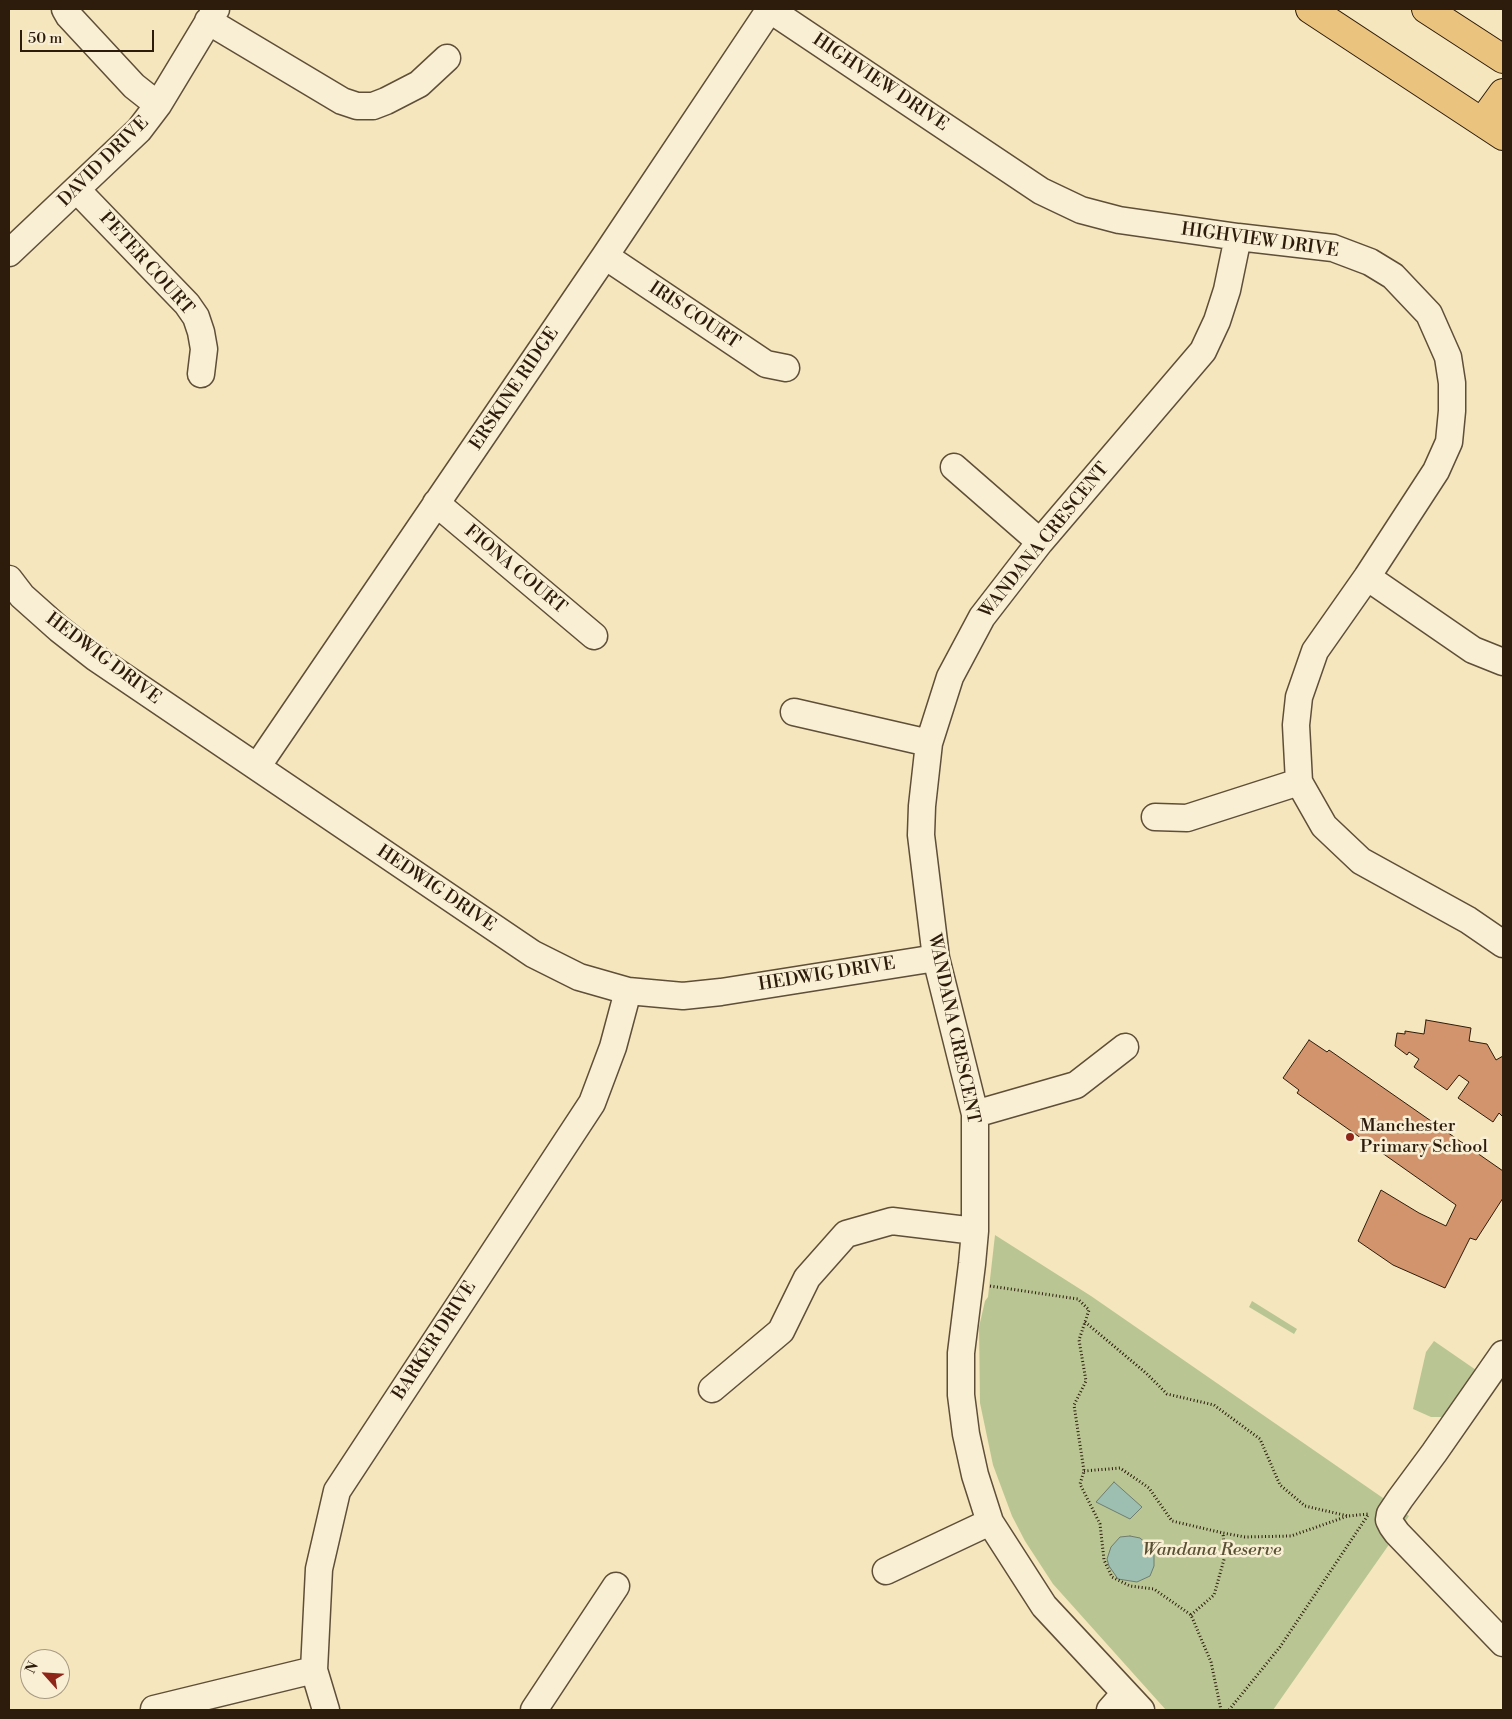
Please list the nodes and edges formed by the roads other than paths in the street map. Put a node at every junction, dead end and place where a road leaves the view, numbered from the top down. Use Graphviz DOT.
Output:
graph roads {
  1 [pos="65,9"];
  2 [pos="770,9"];
  3 [pos="1310,9"];
  4 [pos="1426,9"];
  5 [pos="212,15"];
  6 [pos="447,58"];
  7 [pos="1503,59"];
  8 [pos="1503,93"];
  9 [pos="158,105"];
  10 [pos="1492,129"];
  11 [pos="77,190"];
  12 [pos="1238,237"];
  13 [pos="9,253"];
  14 [pos="605,256"];
  15 [pos="786,368"];
  16 [pos="201,374"];
  17 [pos="954,467"];
  18 [pos="436,503"];
  19 [pos="1040,542"];
  20 [pos="1367,577"];
  21 [pos="9,579"];
  22 [pos="594,636"];
  23 [pos="1503,662"];
  24 [pos="794,712"];
  25 [pos="929,744"];
  26 [pos="257,767"];
  27 [pos="1299,782"];
  28 [pos="1155,817"];
  29 [pos="1503,944"];
  30 [pos="936,958"];
  31 [pos="628,991"];
  32 [pos="1125,1047"];
  33 [pos="975,1114"];
  34 [pos="975,1231"];
  35 [pos="1503,1354"];
  36 [pos="712,1389"];
  37 [pos="990,1522"];
  38 [pos="886,1571"];
  39 [pos="616,1586"];
  40 [pos="1503,1644"];
  41 [pos="314,1670"];
  42 [pos="1125,1704"];
  43 [pos="154,1709"];
  44 [pos="326,1710"];
  45 [pos="534,1710"];
  1 -- 9 [label="street"];
  2 -- 12 [label="street, HIGHVIEW DRIVE"];
  2 -- 14 [label="street, ERSKINE RIDGE"];
  3 -- 10 [label="main road"];
  4 -- 7 [label="main road"];
  5 -- 6 [label="street"];
  5 -- 9 [label="street, DAVID DRIVE"];
  8 -- 10 [label="main road"];
  9 -- 11 [label="street, DAVID DRIVE"];
  11 -- 13 [label="street, DAVID DRIVE"];
  11 -- 16 [label="street, PETER COURT"];
  12 -- 19 [label="street, WANDANA CRESCENT"];
  12 -- 20 [label="street, HIGHVIEW DRIVE"];
  14 -- 15 [label="street, IRIS COURT"];
  14 -- 18 [label="street, ERSKINE RIDGE"];
  17 -- 19 [label="street"];
  18 -- 22 [label="street, FIONA COURT"];
  18 -- 26 [label="street, ERSKINE RIDGE"];
  19 -- 25 [label="street, WANDANA CRESCENT"];
  20 -- 23 [label="street"];
  20 -- 27 [label="street, HIGHVIEW DRIVE"];
  21 -- 26 [label="street, HEDWIG DRIVE"];
  24 -- 25 [label="street"];
  25 -- 30 [label="street, WANDANA CRESCENT"];
  26 -- 31 [label="street, HEDWIG DRIVE"];
  27 -- 28 [label="street"];
  27 -- 29 [label="street, HIGHVIEW DRIVE"];
  30 -- 31 [label="street, HEDWIG DRIVE"];
  30 -- 33 [label="street, WANDANA CRESCENT"];
  31 -- 41 [label="street, BARKER DRIVE"];
  32 -- 33 [label="street"];
  33 -- 34 [label="street, WANDANA CRESCENT"];
  34 -- 36 [label="street"];
  34 -- 37 [label="street, WANDANA CRESCENT"];
  35 -- 40 [label="street"];
  37 -- 38 [label="street"];
  37 -- 42 [label="street, WANDANA CRESCENT"];
  39 -- 45 [label="street"];
  41 -- 43 [label="street"];
  41 -- 44 [label="street, BARKER DRIVE"];
}
